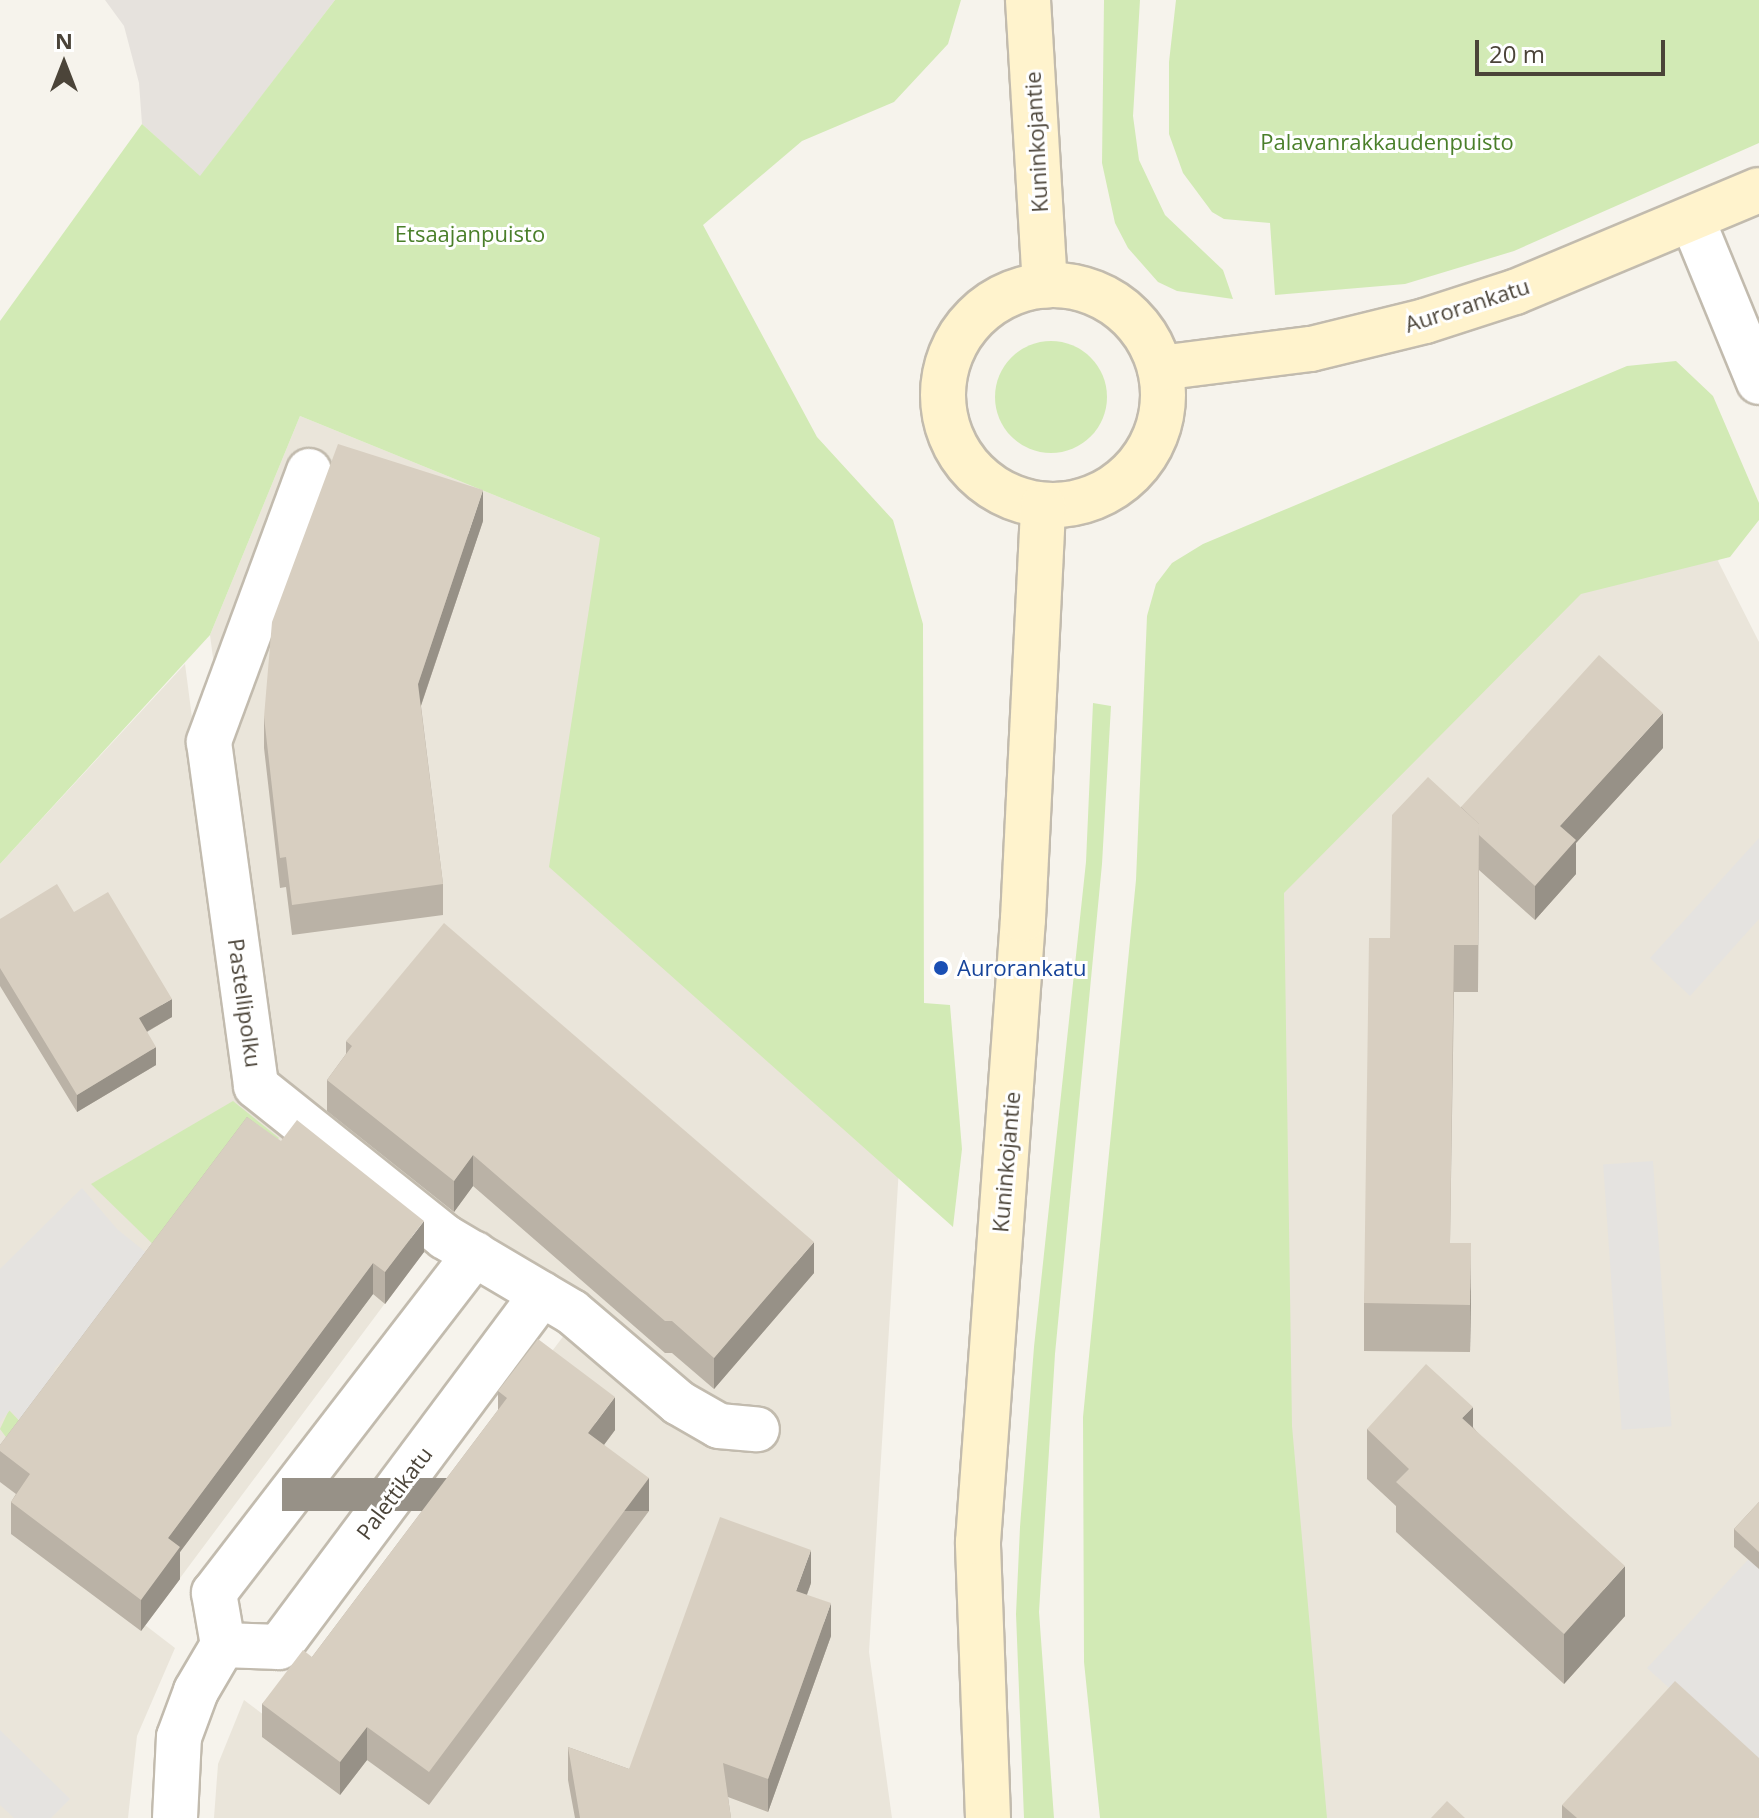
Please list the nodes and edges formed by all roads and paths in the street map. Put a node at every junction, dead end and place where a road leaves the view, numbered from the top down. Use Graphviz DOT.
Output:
graph roads {
  1 [pos="1028,0"];
  2 [pos="1759,190"];
  3 [pos="1692,219"];
  4 [pos="1045,285"];
  5 [pos="1160,368"];
  6 [pos="1759,382"];
  7 [pos="309,471"];
  8 [pos="1043,505"];
  9 [pos="475,1254"];
  10 [pos="542,1294"];
  11 [pos="757,1429"];
  12 [pos="223,1645"];
  13 [pos="175,1818"];
  14 [pos="988,1818"];
  1 -- 4 [label="main road, Kuninkojantie"];
  2 -- 3 [label="main road, Aurorankatu"];
  3 -- 5 [label="main road, Aurorankatu"];
  3 -- 6 [label="street"];
  4 -- 5 [label="main road"];
  4 -- 8 [label="main road"];
  5 -- 8 [label="main road"];
  7 -- 9 [label="street, Pastellipolku"];
  8 -- 14 [label="main road, Kuninkojantie"];
  9 -- 10 [label="street, Pastellipolku"];
  9 -- 12 [label="street"];
  10 -- 11 [label="street, Pastellipolku"];
  10 -- 12 [label="street, Palettikatu"];
  12 -- 13 [label="street"];
}
